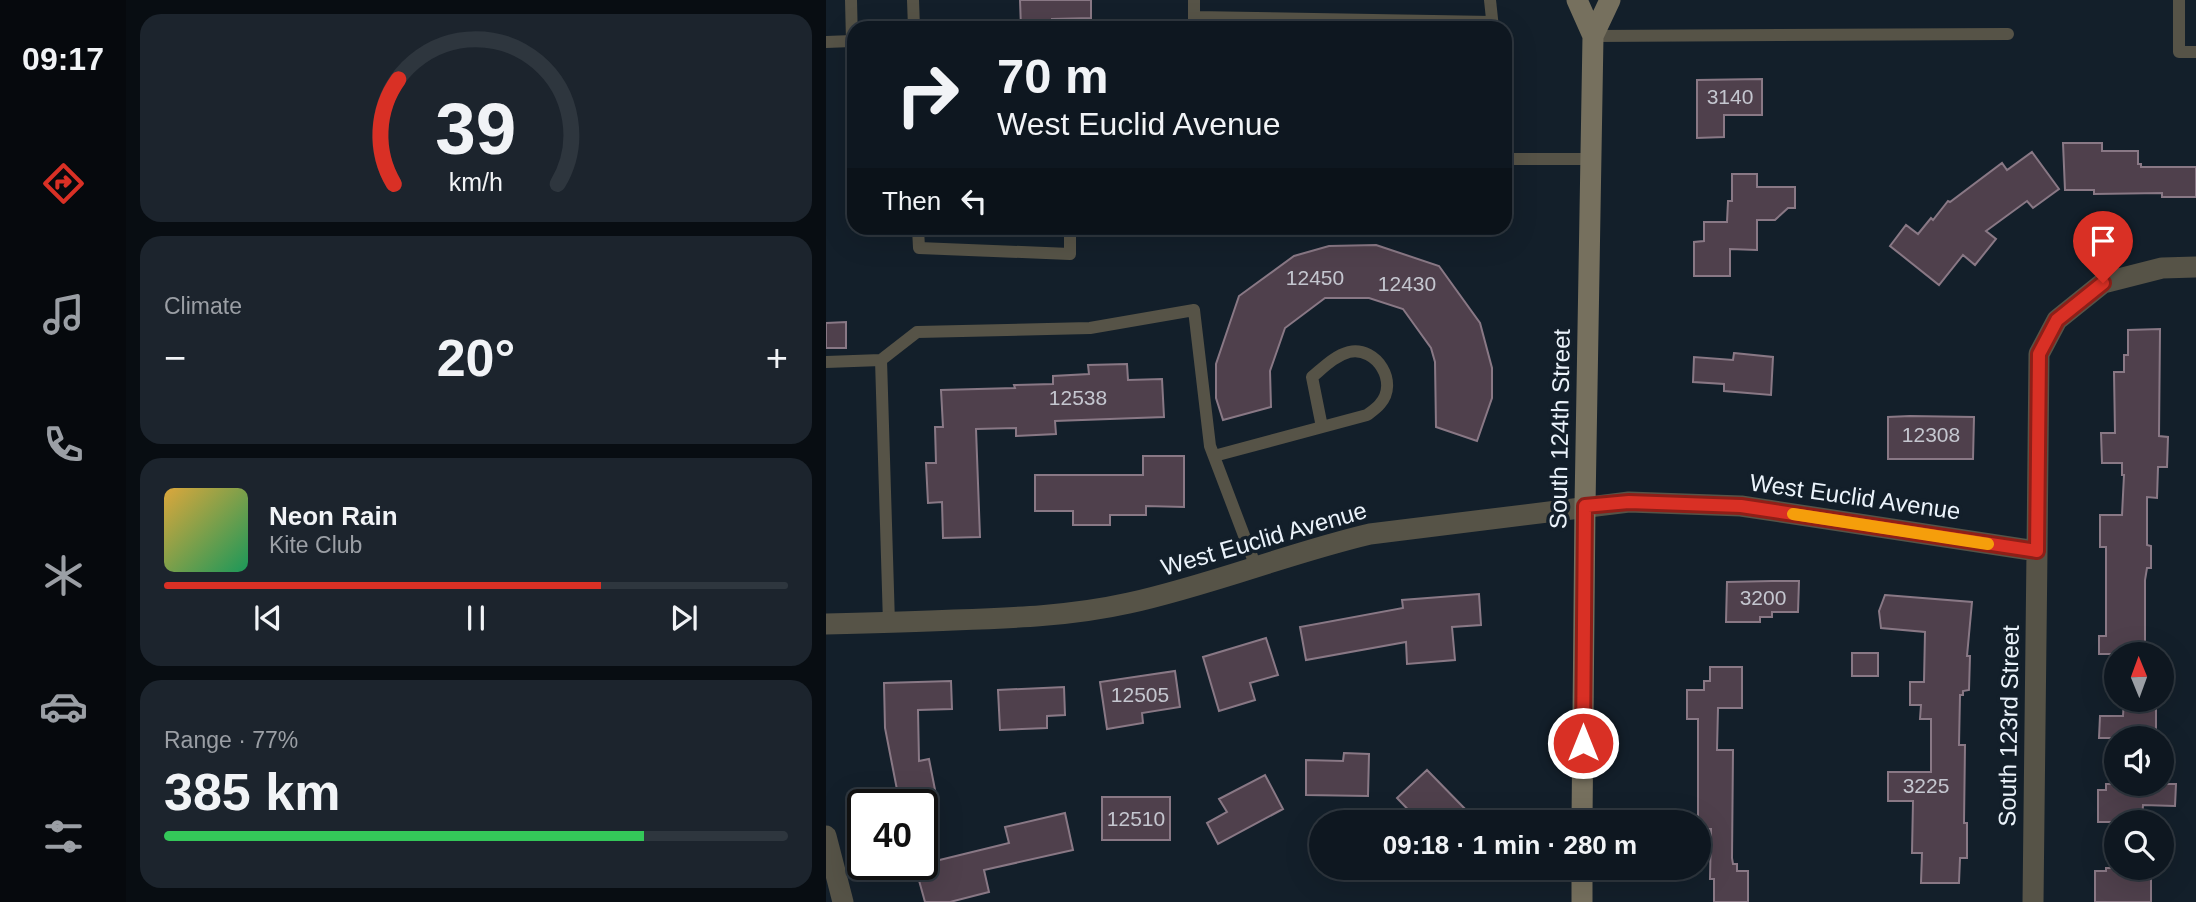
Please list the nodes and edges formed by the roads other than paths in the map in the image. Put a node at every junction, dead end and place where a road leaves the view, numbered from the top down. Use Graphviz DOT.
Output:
graph roads {
  1 [pos="851,0"];
  2 [pos="913,0"];
  3 [pos="1194,0"];
  4 [pos="1490,0"];
  5 [pos="1577,0"];
  6 [pos="1610,0"];
  7 [pos="2179,0"];
  8 [pos="852,21"];
  9 [pos="914,21"];
  10 [pos="1194,21"];
  11 [pos="1492,21"];
  12 [pos="2008,34"];
  13 [pos="1592,36"];
  14 [pos="826,41"];
  15 [pos="847,41"];
  16 [pos="2196,52"];
  17 [pos="1512,159"];
  18 [pos="1591,159"];
  19 [pos="918,235"];
  20 [pos="1070,235"];
  21 [pos="2196,267"];
  22 [pos="881,360"];
  23 [pos="826,362"];
  24 [pos="1322,426"];
  25 [pos="1214,456"];
  26 [pos="1585,506"];
  27 [pos="2037,551"];
  28 [pos="1256,567"];
  29 [pos="889,622"];
  30 [pos="826,624"];
  31 [pos="1582,810"];
  32 [pos="826,836"];
  33 [pos="1582,880"];
  34 [pos="843,902"];
  35 [pos="1582,902"];
  36 [pos="2033,902"];
  1 -- 8 [label="lane"];
  2 -- 9 [label="lane"];
  3 -- 10 [label="lane"];
  4 -- 11 [label="lane"];
  5 -- 13 [label="street, South 124th Street"];
  6 -- 13 [label="street, South 124th Street"];
  7 -- 16 [label="lane"];
  12 -- 13 [label="lane"];
  13 -- 18 [label="street, South 124th Street"];
  14 -- 15 [label="lane"];
  17 -- 18 [label="lane"];
  18 -- 26 [label="street, South 124th Street"];
  19 -- 20 [label="lane"];
  21 -- 27 [label="street"];
  22 -- 23 [label="lane"];
  22 -- 25 [label="lane"];
  22 -- 29 [label="lane"];
  24 -- 24 [label="lane"];
  24 -- 25 [label="lane"];
  25 -- 28 [label="lane"];
  26 -- 27 [label="street, West Euclid Avenue"];
  26 -- 28 [label="street, West Euclid Avenue"];
  26 -- 31 [label="street, South 124th Street"];
  27 -- 36 [label="street, South 123rd Street"];
  28 -- 29 [label="street, West Euclid Avenue"];
  29 -- 30 [label="street, West Euclid Avenue"];
  32 -- 34 [label="street"];
  33 -- 35 [label="street"];
}
